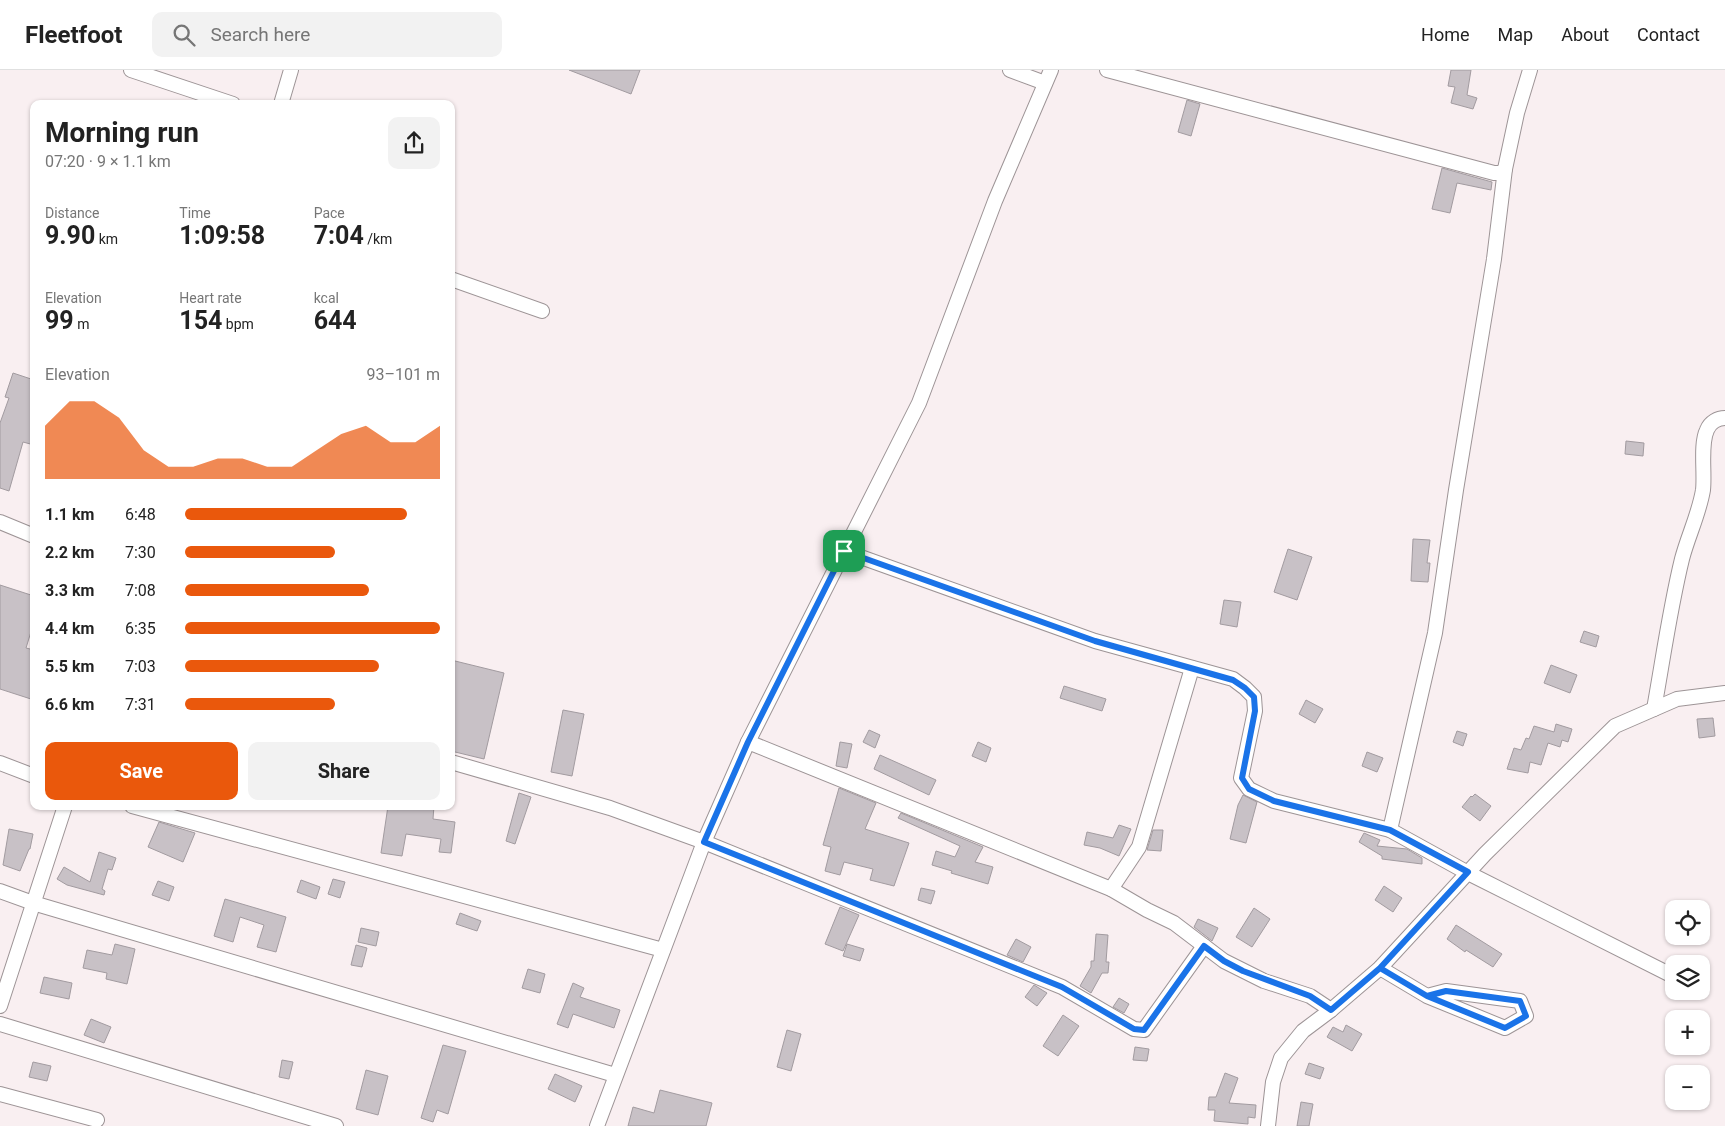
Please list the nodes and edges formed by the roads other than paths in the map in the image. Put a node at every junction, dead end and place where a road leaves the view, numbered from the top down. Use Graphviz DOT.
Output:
graph roads {
  1 [pos="131,70"];
  2 [pos="291,70"];
  3 [pos="1010,70"];
  4 [pos="1051,70"];
  5 [pos="1107,70"];
  6 [pos="1530,70"];
  7 [pos="1046,83"];
  8 [pos="221,100"];
  9 [pos="282,100"];
  10 [pos="1505,170"];
  11 [pos="455,280"];
  12 [pos="542,312"];
  13 [pos="1725,418"];
  14 [pos="0,522"];
  15 [pos="30,534"];
  16 [pos="844,551"];
  17 [pos="1192,668"];
  18 [pos="1725,693"];
  19 [pos="1654,708"];
  20 [pos="748,742"];
  21 [pos="0,763"];
  22 [pos="455,763"];
  23 [pos="30,774"];
  24 [pos="64,810"];
  25 [pos="147,810"];
  26 [pos="1390,830"];
  27 [pos="704,842"];
  28 [pos="1468,872"];
  29 [pos="1111,889"];
  30 [pos="0,892"];
  31 [pos="33,903"];
  32 [pos="1204,946"];
  33 [pos="663,950"];
  34 [pos="1380,968"];
  35 [pos="1665,972"];
  36 [pos="1427,996"];
  37 [pos="0,1006"];
  38 [pos="1331,1010"];
  39 [pos="0,1024"];
  40 [pos="615,1075"];
  41 [pos="0,1094"];
  42 [pos="97,1120"];
  43 [pos="336,1126"];
  44 [pos="597,1126"];
  45 [pos="1268,1126"];
  1 -- 8 [label="street"];
  2 -- 9 [label="street"];
  3 -- 7 [label="street"];
  4 -- 7 [label="street"];
  5 -- 10 [label="street"];
  6 -- 10 [label="street"];
  7 -- 16 [label="street"];
  10 -- 26 [label="street"];
  11 -- 12 [label="street"];
  13 -- 19 [label="street"];
  14 -- 15 [label="street"];
  16 -- 17 [label="street"];
  16 -- 20 [label="street"];
  17 -- 26 [label="street"];
  17 -- 29 [label="street"];
  18 -- 19 [label="street"];
  19 -- 28 [label="street"];
  20 -- 27 [label="street"];
  20 -- 29 [label="street"];
  21 -- 23 [label="street"];
  22 -- 27 [label="street"];
  24 -- 31 [label="street"];
  25 -- 33 [label="street"];
  26 -- 28 [label="street"];
  27 -- 32 [label="street"];
  27 -- 33 [label="street"];
  28 -- 34 [label="street"];
  28 -- 35 [label="street"];
  29 -- 32 [label="street"];
  30 -- 31 [label="street"];
  31 -- 37 [label="street"];
  31 -- 40 [label="street"];
  32 -- 38 [label="street"];
  33 -- 40 [label="street"];
  34 -- 36 [label="street"];
  34 -- 38 [label="street"];
  36 -- 36 [label="street"];
  38 -- 45 [label="street"];
  39 -- 43 [label="street"];
  40 -- 44 [label="street"];
  41 -- 42 [label="street"];
}
